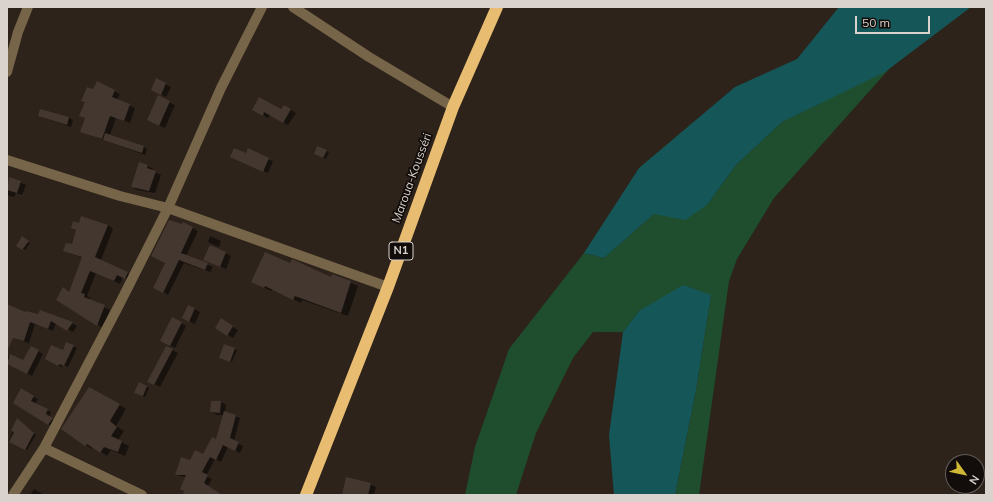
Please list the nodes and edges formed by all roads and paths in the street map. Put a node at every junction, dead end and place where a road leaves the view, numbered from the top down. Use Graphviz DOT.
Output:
graph roads {
  1 [pos="28,7"];
  2 [pos="262,7"];
  3 [pos="293,7"];
  4 [pos="497,7"];
  5 [pos="7,72"];
  6 [pos="453,107"];
  7 [pos="7,160"];
  8 [pos="168,208"];
  9 [pos="388,286"];
  10 [pos="44,448"];
  11 [pos="13,495"];
  12 [pos="142,495"];
  13 [pos="306,495"];
  1 -- 5 [label="street"];
  2 -- 8 [label="street"];
  3 -- 6 [label="street"];
  4 -- 6 [label="highway, Maroua-Kousséri / N1"];
  6 -- 9 [label="highway, Maroua-Kousséri / N1"];
  7 -- 8 [label="street"];
  8 -- 9 [label="street"];
  8 -- 10 [label="street"];
  9 -- 13 [label="highway, Maroua-Kousséri / N1"];
  10 -- 11 [label="street"];
  10 -- 12 [label="street"];
}
